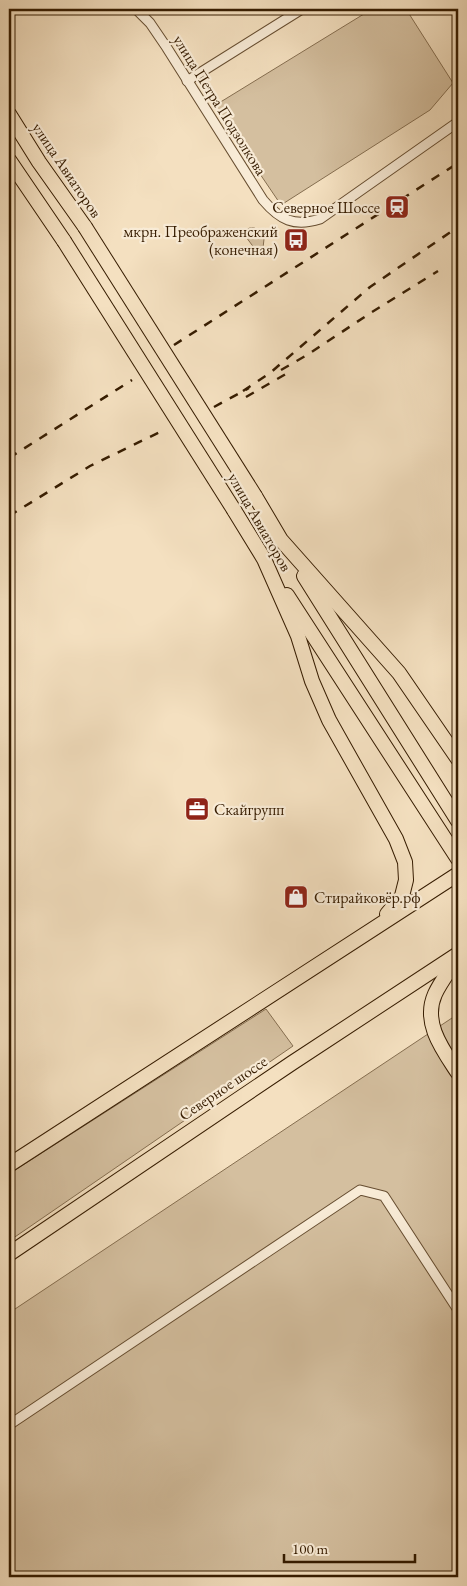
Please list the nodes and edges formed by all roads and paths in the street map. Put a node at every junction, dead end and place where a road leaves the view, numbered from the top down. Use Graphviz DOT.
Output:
graph roads {
  1 [pos="136,9"];
  2 [pos="302,9"];
  3 [pos="187,81"];
  4 [pos="9,114"];
  5 [pos="458,122"];
  6 [pos="9,160"];
  7 [pos="281,540"];
  8 [pos="264,559"];
  9 [pos="458,759"];
  10 [pos="455,816"];
  11 [pos="458,859"];
  12 [pos="458,874"];
  13 [pos="379,924"];
  14 [pos="458,956"];
  15 [pos="458,1073"];
  16 [pos="9,1165"];
  17 [pos="9,1254"];
  18 [pos="458,1310"];
  19 [pos="9,1425"];
  1 -- 3 [label="street, улица Петра Подзолкова"];
  2 -- 3 [label="street"];
  3 -- 5 [label="street, улица Петра Подзолкова"];
  4 -- 7 [label="main road, улица Авиаторов, bridge"];
  6 -- 8 [label="main road, улица Авиаторов, bridge"];
  7 -- 9 [label="main road, улица Авиаторов"];
  7 -- 10 [label="main road"];
  8 -- 11 [label="main road"];
  8 -- 13 [label="main road, улица Авиаторов"];
  12 -- 13 [label="main road"];
  13 -- 16 [label="main road"];
  14 -- 15 [label="main road"];
  14 -- 17 [label="main road, Северное шоссе"];
  18 -- 19 [label="street"];
}
